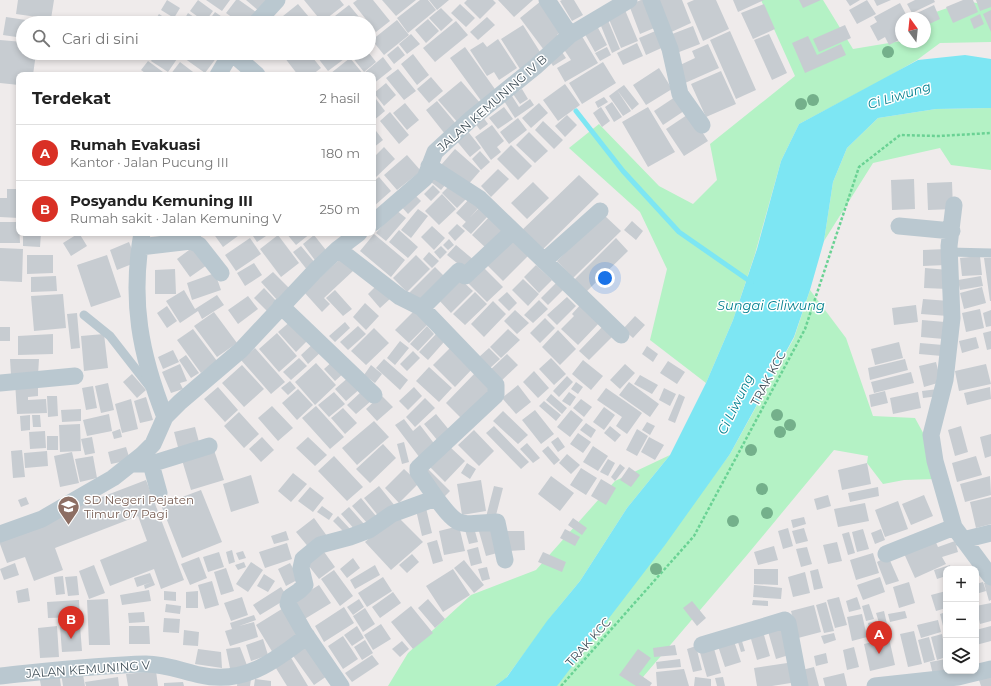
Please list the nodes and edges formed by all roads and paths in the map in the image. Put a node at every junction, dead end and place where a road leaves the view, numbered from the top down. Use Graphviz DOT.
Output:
graph roads {
  1 [pos="277,0"];
  2 [pos="547,0"];
  3 [pos="629,0"];
  4 [pos="651,0"];
  5 [pos="262,16"];
  6 [pos="570,35"];
  7 [pos="228,60"];
  8 [pos="240,60"];
  9 [pos="220,72"];
  10 [pos="254,72"];
  11 [pos="702,125"];
  12 [pos="991,134"];
  13 [pos="429,166"];
  14 [pos="954,206"];
  15 [pos="600,211"];
  16 [pos="376,217"];
  17 [pos="899,226"];
  18 [pos="513,231"];
  19 [pos="952,231"];
  20 [pos="355,236"];
  21 [pos="141,240"];
  22 [pos="338,249"];
  23 [pos="949,252"];
  24 [pos="991,253"];
  25 [pos="544,261"];
  26 [pos="221,273"];
  27 [pos="281,306"];
  28 [pos="422,308"];
  29 [pos="84,315"];
  30 [pos="621,335"];
  31 [pos="75,376"];
  32 [pos="0,383"];
  33 [pos="156,393"];
  34 [pos="374,395"];
  35 [pos="165,417"];
  36 [pos="209,446"];
  37 [pos="132,464"];
  38 [pos="151,464"];
  39 [pos="160,493"];
  40 [pos="436,498"];
  41 [pos="991,532"];
  42 [pos="959,533"];
  43 [pos="0,534"];
  44 [pos="886,554"];
  45 [pos="505,560"];
  46 [pos="991,577"];
  47 [pos="307,636"];
  48 [pos="702,645"];
  49 [pos="991,669"];
  50 [pos="0,676"];
  51 [pos="222,682"];
  52 [pos="341,686"];
  53 [pos="561,686"];
  54 [pos="800,686"];
  55 [pos="875,686"];
  1 -- 5 [label="street"];
  2 -- 6 [label="street"];
  3 -- 6 [label="street, JALAN KEMUNING IV B"];
  4 -- 11 [label="street"];
  6 -- 13 [label="street, JALAN KEMUNING IV B"];
  7 -- 9 [label="street"];
  8 -- 10 [label="street"];
  12 -- 53 [label="path, TRAK KCC"];
  13 -- 16 [label="street, JALAN KEMUNING IV B"];
  13 -- 18 [label="street"];
  14 -- 19 [label="street"];
  15 -- 25 [label="street"];
  17 -- 19 [label="street"];
  18 -- 25 [label="street"];
  18 -- 28 [label="street"];
  19 -- 23 [label="street"];
  20 -- 22 [label="street"];
  21 -- 26 [label="street"];
  21 -- 33 [label="street"];
  22 -- 27 [label="street"];
  22 -- 28 [label="street"];
  23 -- 24 [label="lane"];
  23 -- 42 [label="street"];
  25 -- 30 [label="street"];
  27 -- 34 [label="street"];
  27 -- 35 [label="street"];
  28 -- 40 [label="street"];
  29 -- 33 [label="lane"];
  31 -- 32 [label="street"];
  33 -- 35 [label="street"];
  35 -- 37 [label="street"];
  36 -- 38 [label="street"];
  37 -- 38 [label="street"];
  37 -- 43 [label="street"];
  38 -- 39 [label="street"];
  40 -- 45 [label="street"];
  40 -- 47 [label="street"];
  41 -- 42 [label="street"];
  42 -- 44 [label="street"];
  42 -- 46 [label="street"];
  47 -- 51 [label="street, JALAN KEMUNING V"];
  47 -- 52 [label="street"];
  48 -- 54 [label="street"];
  49 -- 55 [label="street"];
  50 -- 51 [label="street, JALAN KEMUNING V"];
}
